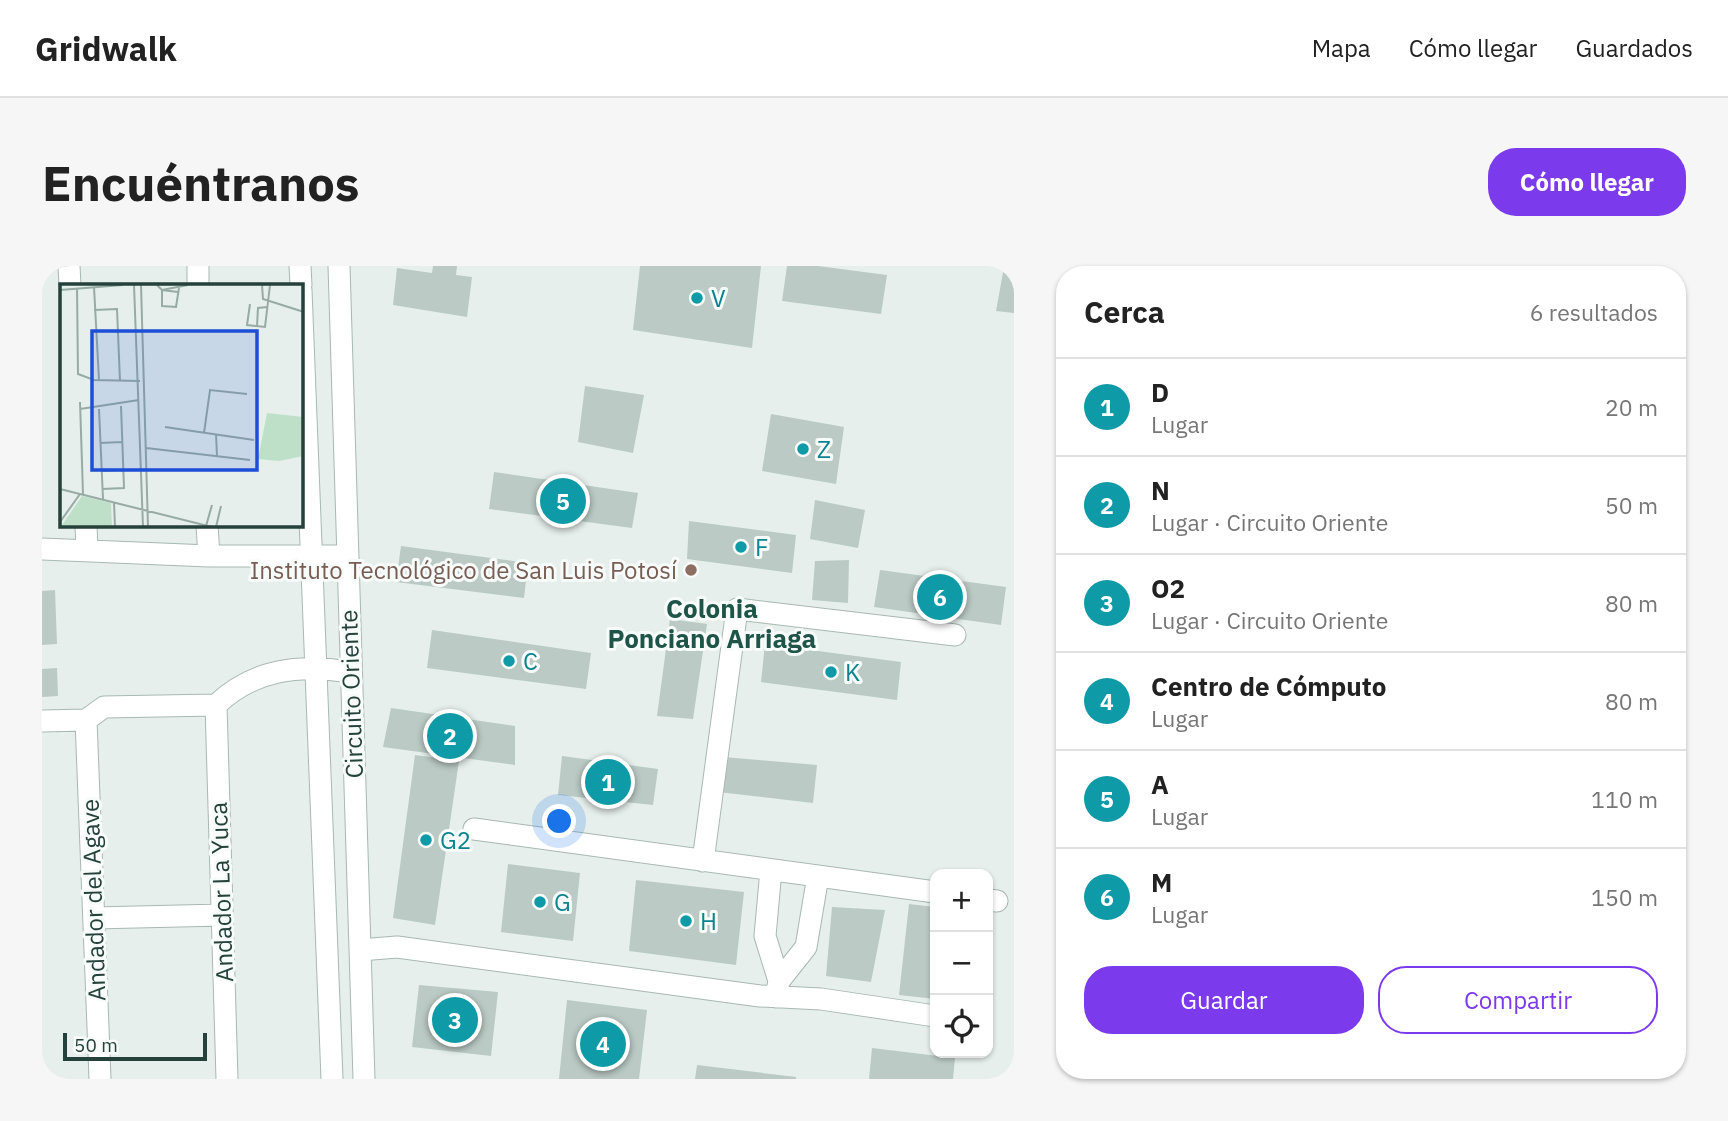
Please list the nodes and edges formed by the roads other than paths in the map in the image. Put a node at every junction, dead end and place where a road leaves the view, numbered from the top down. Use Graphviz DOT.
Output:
graph roads {
  1 [pos="69,266"];
  2 [pos="198,266"];
  3 [pos="300,266"];
  4 [pos="339,266"];
  5 [pos="70,284"];
  6 [pos="198,284"];
  7 [pos="301,284"];
  8 [pos="303,337"];
  9 [pos="86,527"];
  10 [pos="207,527"];
  11 [pos="42,549"];
  12 [pos="87,550"];
  13 [pos="209,556"];
  14 [pos="348,556"];
  15 [pos="312,557"];
  16 [pos="955,635"];
  17 [pos="316,667"];
  18 [pos="349,672"];
  19 [pos="216,705"];
  20 [pos="86,720"];
  21 [pos="42,721"];
  22 [pos="474,829"];
  23 [pos="703,861"];
  24 [pos="771,870"];
  25 [pos="818,876"];
  26 [pos="930,891"];
  27 [pos="222,915"];
  28 [pos="94,918"];
  29 [pos="360,950"];
  30 [pos="778,989"];
  31 [pos="930,1015"];
  32 [pos="100,1079"];
  33 [pos="227,1079"];
  34 [pos="332,1079"];
  35 [pos="364,1079"];
  1 -- 5 [label="street"];
  2 -- 6 [label="street"];
  3 -- 7 [label="street, Circuito Oriente"];
  4 -- 14 [label="street, Circuito Oriente"];
  8 -- 15 [label="street, Circuito Oriente"];
  9 -- 12 [label="street"];
  10 -- 13 [label="street"];
  11 -- 12 [label="street"];
  12 -- 13 [label="street"];
  13 -- 15 [label="street"];
  14 -- 15 [label="street"];
  14 -- 18 [label="street, Circuito Oriente"];
  15 -- 17 [label="street, Circuito Oriente"];
  16 -- 23 [label="street"];
  17 -- 18 [label="street"];
  17 -- 19 [label="street"];
  17 -- 34 [label="street, Circuito Oriente"];
  18 -- 29 [label="street, Circuito Oriente"];
  19 -- 20 [label="street"];
  19 -- 27 [label="street, Andador La Yuca"];
  20 -- 21 [label="street"];
  20 -- 28 [label="street, Andador del Agave"];
  22 -- 23 [label="street"];
  23 -- 24 [label="street"];
  24 -- 25 [label="street"];
  24 -- 30 [label="street"];
  25 -- 26 [label="street"];
  25 -- 30 [label="street"];
  27 -- 28 [label="street"];
  27 -- 33 [label="street, Andador La Yuca"];
  28 -- 32 [label="street, Andador del Agave"];
  29 -- 30 [label="street"];
  29 -- 35 [label="street, Circuito Oriente"];
  30 -- 31 [label="street"];
}
